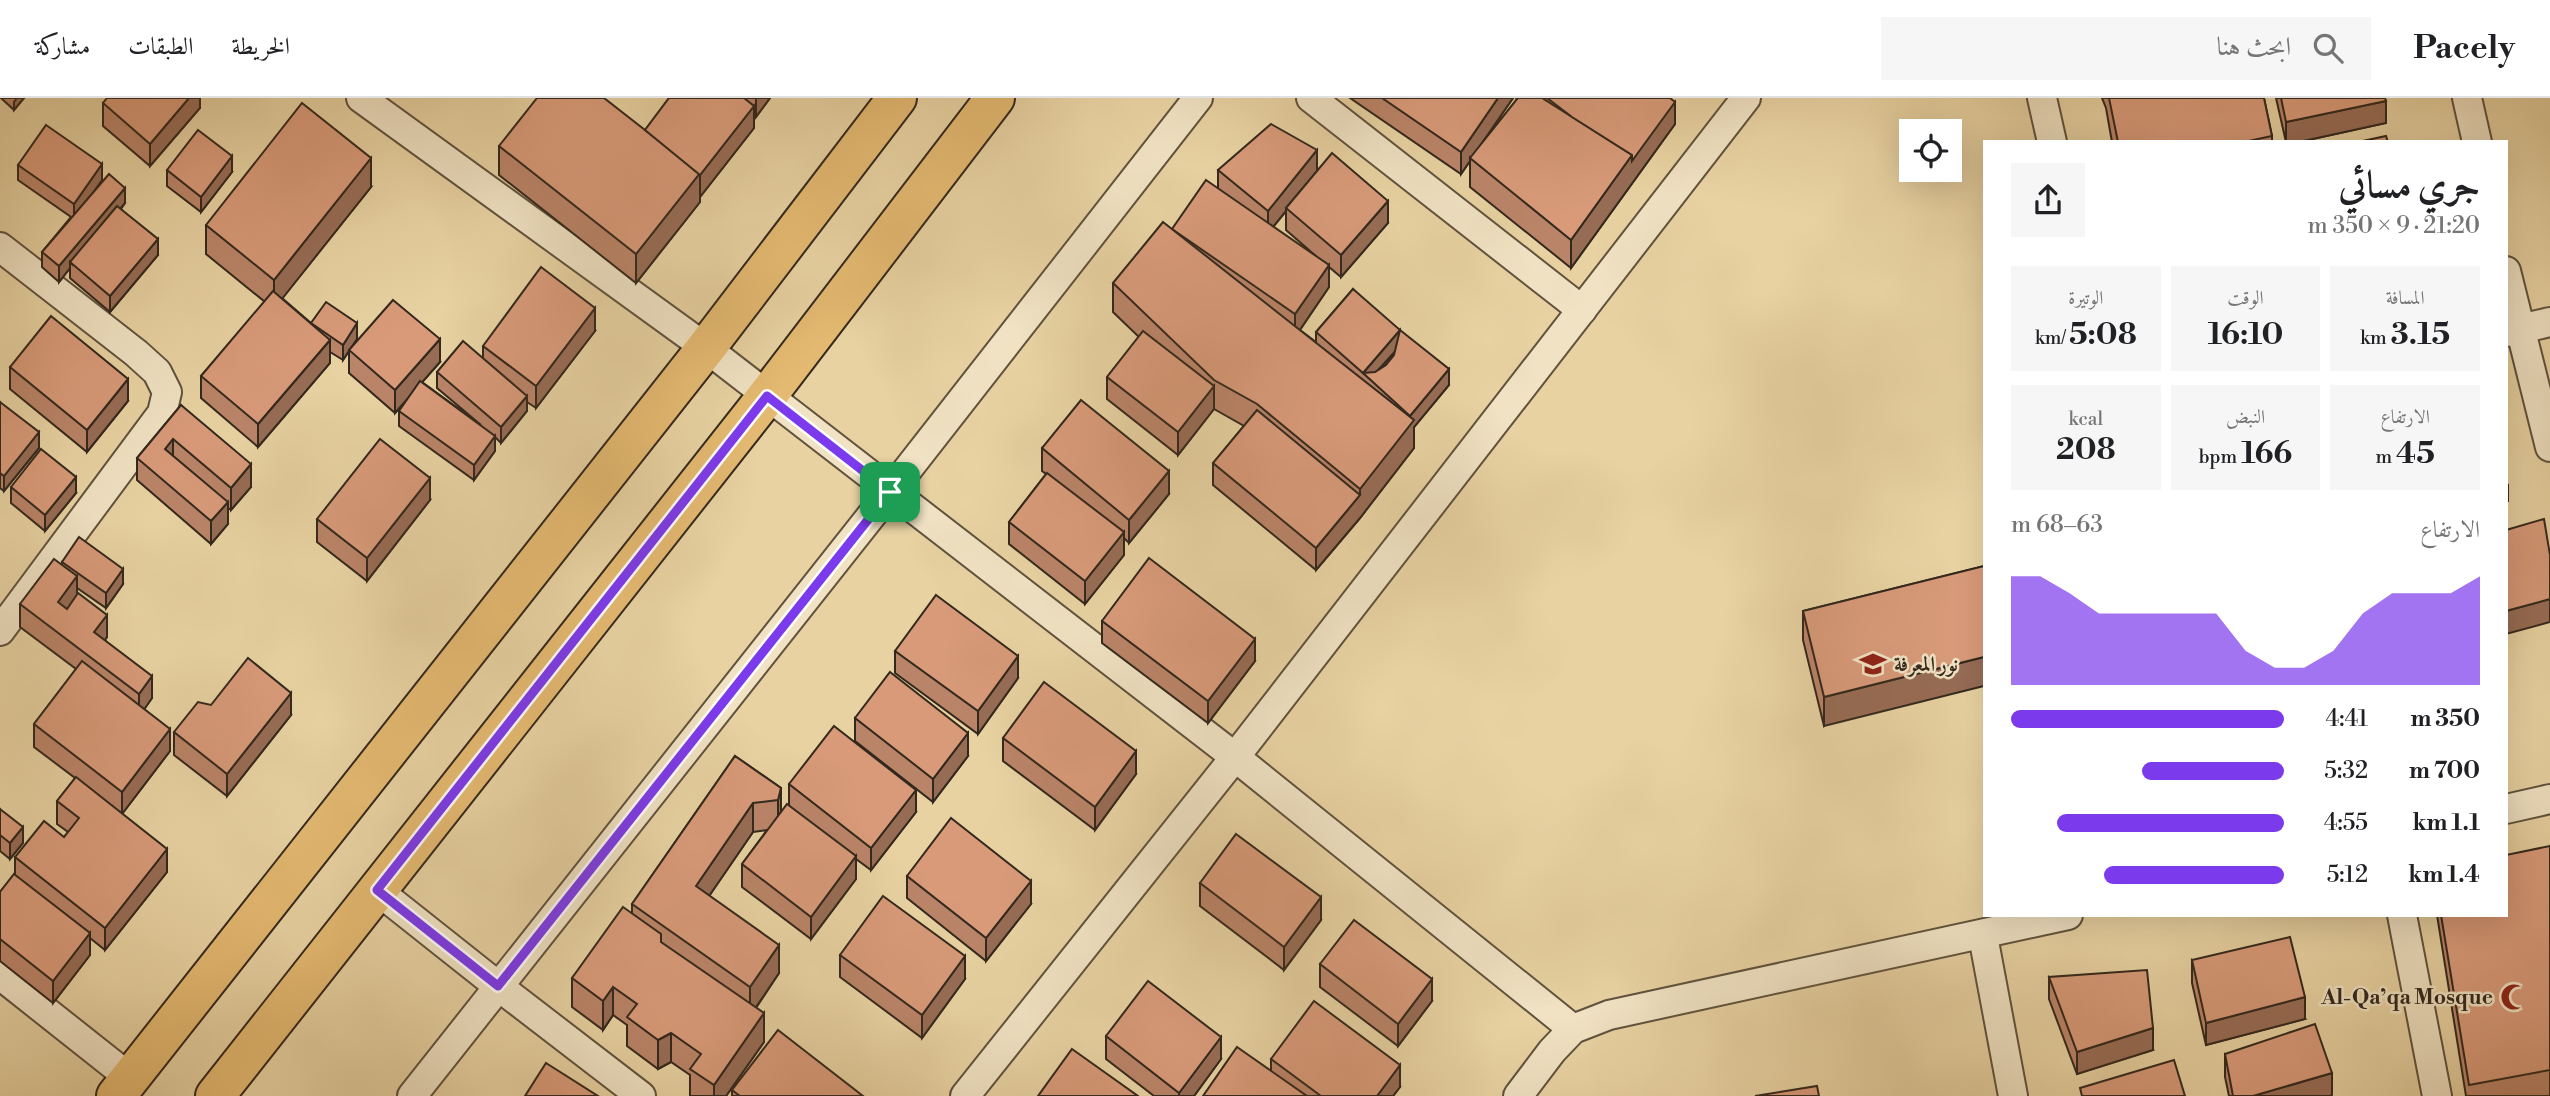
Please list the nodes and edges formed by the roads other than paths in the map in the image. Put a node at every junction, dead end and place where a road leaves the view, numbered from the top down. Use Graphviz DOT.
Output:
graph roads {
  1 [pos="361,98"];
  2 [pos="897,98"];
  3 [pos="995,98"];
  4 [pos="1198,98"];
  5 [pos="1311,98"];
  6 [pos="1746,98"];
  7 [pos="2042,98"];
  8 [pos="2467,98"];
  9 [pos="2052,140"];
  10 [pos="2477,140"];
  11 [pos="0,247"];
  12 [pos="2508,291"];
  13 [pos="1581,310"];
  14 [pos="2550,322"];
  15 [pos="2512,331"];
  16 [pos="706,348"];
  17 [pos="767,396"];
  18 [pos="2550,447"];
  19 [pos="890,492"];
  20 [pos="0,631"];
  21 [pos="1235,757"];
  22 [pos="2550,799"];
  23 [pos="2508,809"];
  24 [pos="377,890"];
  25 [pos="2060,917"];
  26 [pos="2402,917"];
  27 [pos="1983,936"];
  28 [pos="0,975"];
  29 [pos="498,986"];
  30 [pos="1573,1029"];
  31 [pos="123,1087"];
  32 [pos="215,1096"];
  33 [pos="412,1096"];
  34 [pos="641,1096"];
  35 [pos="965,1096"];
  36 [pos="1518,1096"];
  37 [pos="2013,1096"];
  38 [pos="2437,1096"];
  1 -- 16 [label="street"];
  2 -- 16 [label="main road"];
  3 -- 17 [label="main road"];
  4 -- 19 [label="street"];
  5 -- 13 [label="street"];
  6 -- 13 [label="street"];
  7 -- 9 [label="street"];
  8 -- 10 [label="street"];
  11 -- 20 [label="street"];
  12 -- 15 [label="street"];
  13 -- 21 [label="street"];
  14 -- 15 [label="street"];
  15 -- 18 [label="street"];
  16 -- 17 [label="street"];
  16 -- 31 [label="main road"];
  17 -- 19 [label="street"];
  17 -- 24 [label="main road"];
  19 -- 21 [label="street"];
  19 -- 29 [label="street"];
  21 -- 30 [label="street"];
  21 -- 35 [label="street"];
  22 -- 23 [label="street"];
  24 -- 29 [label="street"];
  24 -- 32 [label="main road"];
  25 -- 27 [label="street"];
  26 -- 38 [label="street"];
  27 -- 30 [label="street"];
  27 -- 37 [label="street"];
  28 -- 31 [label="street"];
  29 -- 33 [label="street"];
  29 -- 34 [label="street"];
  30 -- 36 [label="street"];
}
